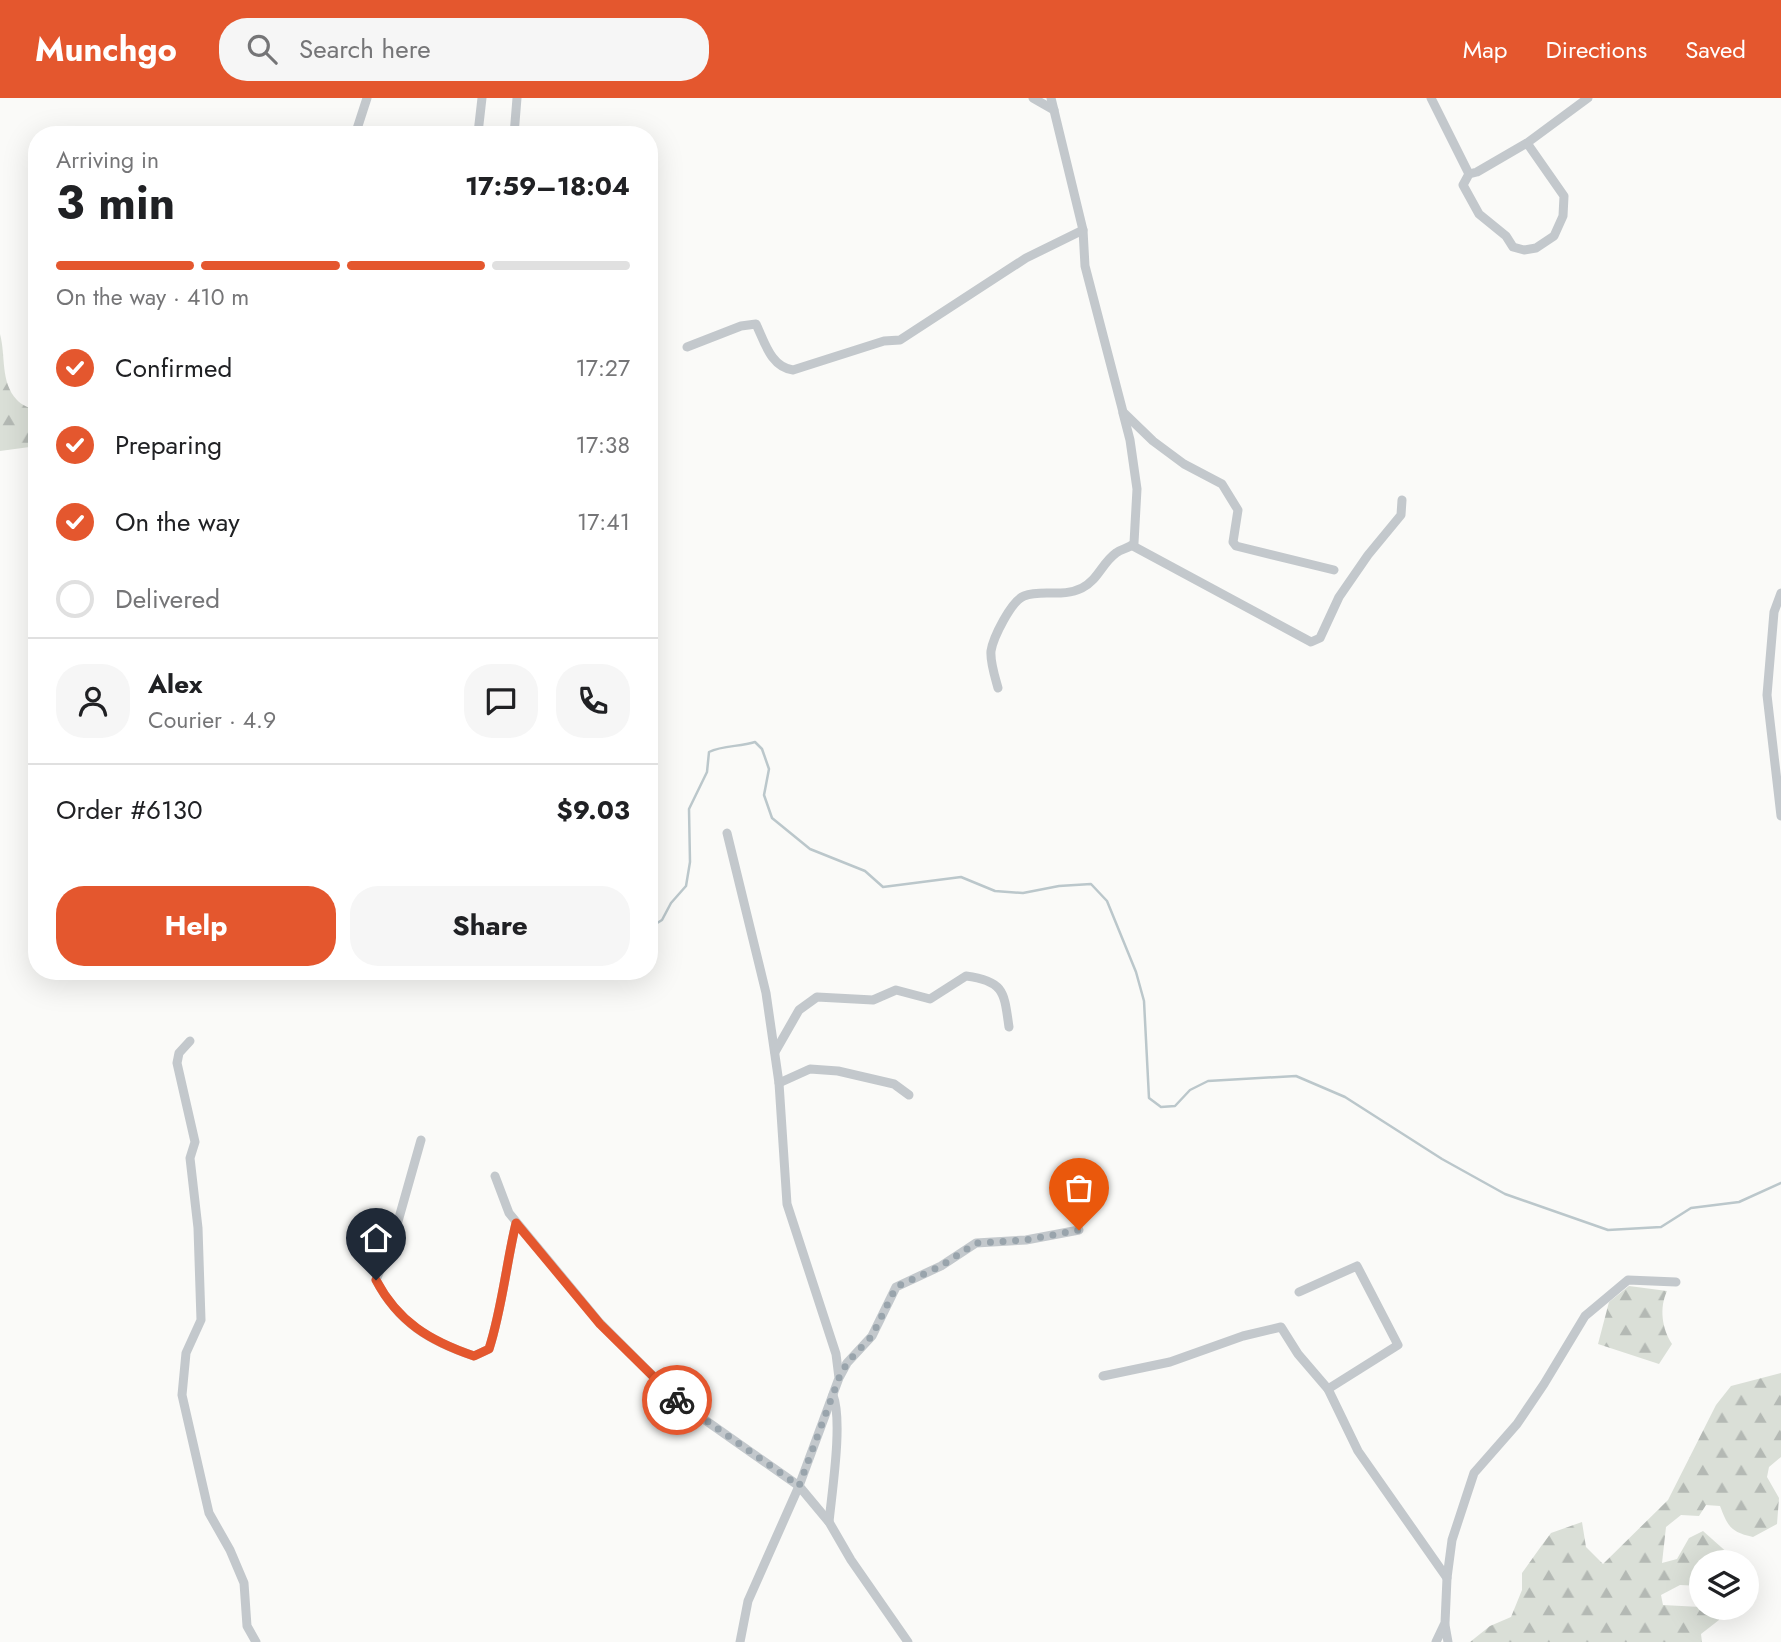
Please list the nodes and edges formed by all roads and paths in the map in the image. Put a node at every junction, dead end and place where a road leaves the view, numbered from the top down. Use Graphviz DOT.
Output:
graph roads {
  1 [pos="367,98"];
  2 [pos="482,98"];
  3 [pos="517,98"];
  4 [pos="1033,98"];
  5 [pos="1051,98"];
  6 [pos="1431,98"];
  7 [pos="1588,98"];
  8 [pos="1054,110"];
  9 [pos="358,126"];
  10 [pos="479,126"];
  11 [pos="515,126"];
  12 [pos="1527,142"];
  13 [pos="1469,174"];
  14 [pos="1083,230"];
  15 [pos="687,347"];
  16 [pos="1123,412"];
  17 [pos="1402,500"];
  18 [pos="1133,545"];
  19 [pos="1334,570"];
  20 [pos="1781,593"];
  21 [pos="1776,647"];
  22 [pos="998,688"];
  23 [pos="1781,816"];
  24 [pos="727,833"];
  25 [pos="1009,1027"];
  26 [pos="190,1041"];
  27 [pos="775,1053"];
  28 [pos="779,1083"];
  29 [pos="909,1095"];
  30 [pos="421,1140"];
  31 [pos="495,1176"];
  32 [pos="516,1223"];
  33 [pos="1079,1230"];
  34 [pos="1676,1282"];
  35 [pos="1299,1292"];
  36 [pos="1103,1376"];
  37 [pos="839,1378"];
  38 [pos="1328,1389"];
  39 [pos="833,1395"];
  40 [pos="799,1486"];
  41 [pos="830,1522"];
  42 [pos="1447,1578"];
  43 [pos="1445,1623"];
  44 [pos="256,1642"];
  45 [pos="740,1642"];
  46 [pos="908,1642"];
  47 [pos="1436,1642"];
  48 [pos="1448,1642"];
  1 -- 9 [label="street"];
  2 -- 10 [label="street"];
  3 -- 11 [label="street"];
  4 -- 8 [label="street"];
  5 -- 8 [label="street"];
  6 -- 13 [label="street"];
  7 -- 12 [label="street"];
  8 -- 14 [label="street"];
  12 -- 13 [label="street"];
  12 -- 13 [label="street"];
  14 -- 15 [label="street"];
  14 -- 16 [label="street"];
  16 -- 18 [label="street"];
  16 -- 19 [label="street"];
  17 -- 18 [label="street"];
  18 -- 22 [label="street"];
  20 -- 21 [label="street"];
  21 -- 23 [label="street"];
  24 -- 27 [label="street"];
  25 -- 27 [label="street"];
  26 -- 44 [label="street"];
  27 -- 28 [label="street"];
  28 -- 29 [label="street"];
  28 -- 37 [label="street"];
  30 -- 32 [label="street"];
  31 -- 32 [label="street"];
  32 -- 40 [label="street"];
  33 -- 37 [label="street"];
  34 -- 42 [label="street"];
  35 -- 38 [label="street"];
  36 -- 38 [label="street"];
  37 -- 39 [label="street"];
  38 -- 42 [label="street"];
  39 -- 40 [label="street"];
  39 -- 41 [label="street"];
  40 -- 41 [label="street"];
  40 -- 45 [label="street"];
  41 -- 46 [label="street"];
  42 -- 43 [label="street"];
  43 -- 47 [label="street"];
  43 -- 48 [label="street"];
}
